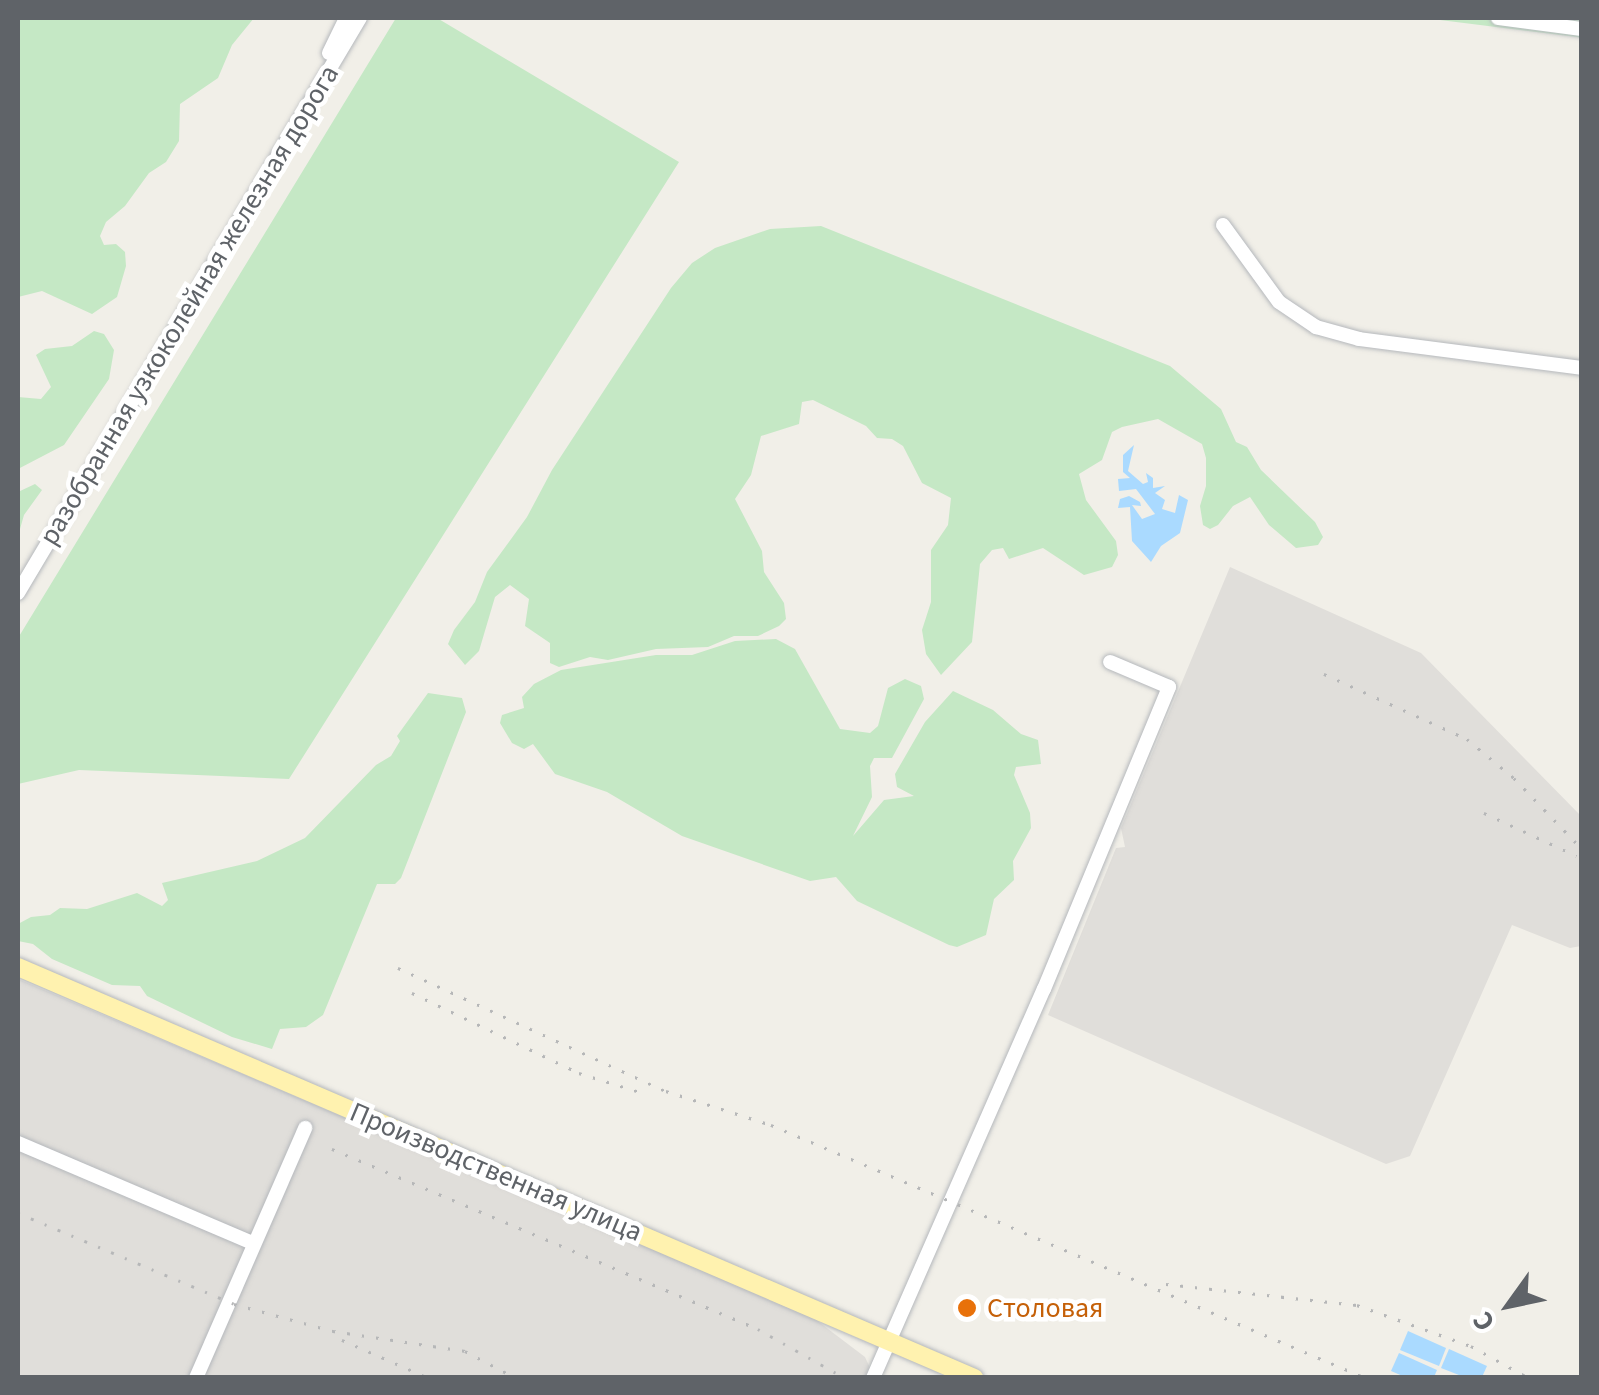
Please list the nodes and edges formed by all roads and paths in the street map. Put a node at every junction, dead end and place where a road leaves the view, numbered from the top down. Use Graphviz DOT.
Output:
graph roads {
  1 [pos="346,18"];
  2 [pos="360,18"];
  3 [pos="1498,18"];
  4 [pos="1582,29"];
  5 [pos="1223,225"];
  6 [pos="1582,368"];
  7 [pos="18,578"];
  8 [pos="18,593"];
  9 [pos="1110,662"];
  10 [pos="18,967"];
  11 [pos="305,1128"];
  12 [pos="18,1143"];
  13 [pos="252,1244"];
  14 [pos="888,1340"];
  15 [pos="196,1378"];
  16 [pos="873,1378"];
  17 [pos="974,1378"];
  1 -- 7 [label="street"];
  2 -- 8 [label="street, разобранная узкоколейная железная дорога"];
  3 -- 4 [label="street"];
  5 -- 6 [label="street"];
  9 -- 14 [label="street"];
  10 -- 14 [label="main road, Производственная улица"];
  11 -- 13 [label="street"];
  12 -- 13 [label="street"];
  13 -- 15 [label="street"];
  14 -- 16 [label="street"];
  14 -- 17 [label="main road, Производственная улица"];
}
